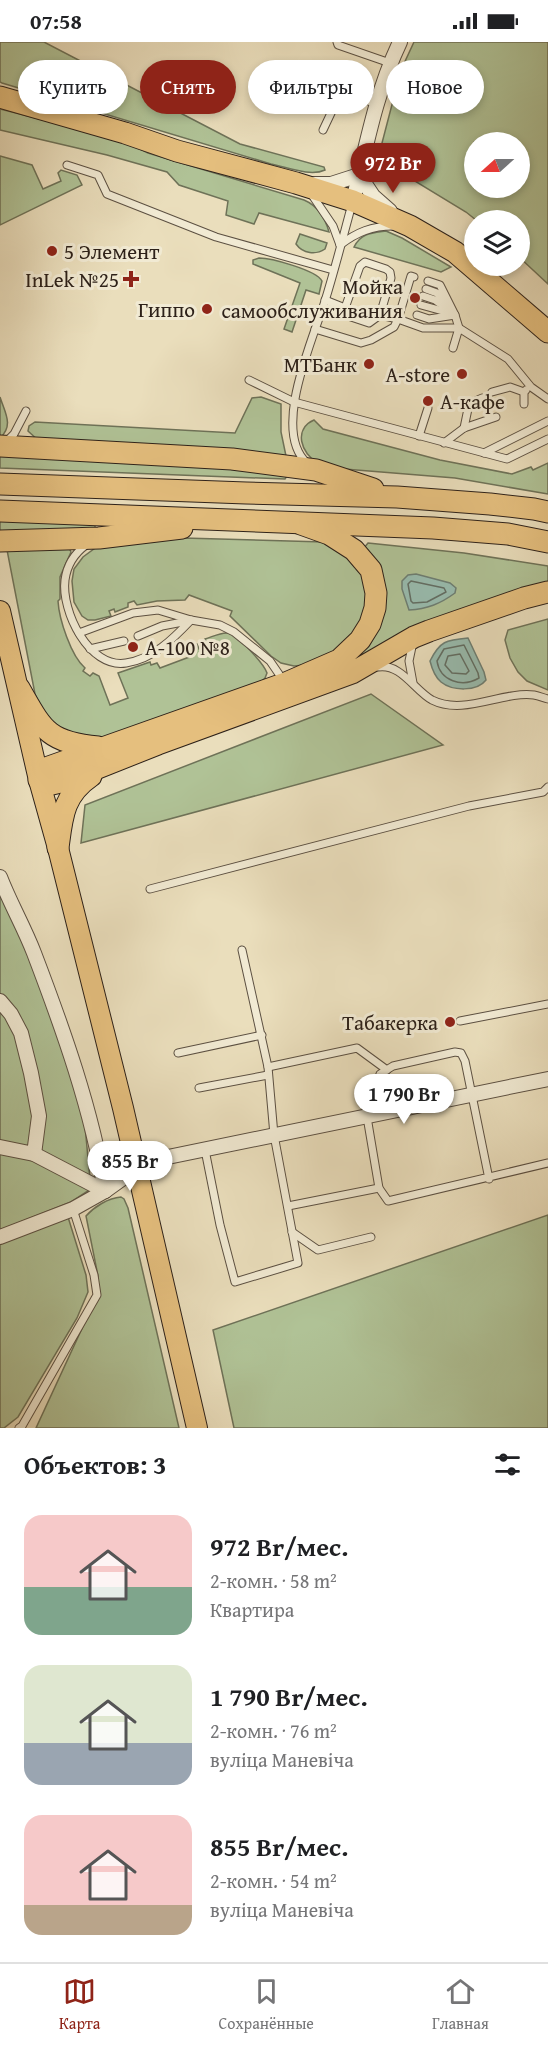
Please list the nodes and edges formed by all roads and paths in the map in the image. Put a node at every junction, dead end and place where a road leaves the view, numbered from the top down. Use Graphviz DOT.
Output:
graph roads {
  1 [pos="337,42"];
  2 [pos="400,42"];
  3 [pos="391,60"];
  4 [pos="386,62"];
  5 [pos="386,74"];
  6 [pos="0,97"];
  7 [pos="376,103"];
  8 [pos="323,130"];
  9 [pos="67,165"];
  10 [pos="359,175"];
  11 [pos="296,183"];
  12 [pos="353,201"];
  13 [pos="410,226"];
  14 [pos="340,244"];
  15 [pos="333,270"];
  16 [pos="410,285"];
  17 [pos="325,300"];
  18 [pos="421,304"];
  19 [pos="345,308"];
  20 [pos="380,315"];
  21 [pos="417,315"];
  22 [pos="455,315"];
  23 [pos="398,319"];
  24 [pos="459,328"];
  25 [pos="315,329"];
  26 [pos="548,332"];
  27 [pos="453,348"];
  28 [pos="249,380"];
  29 [pos="527,389"];
  30 [pos="492,392"];
  31 [pos="482,398"];
  32 [pos="548,399"];
  33 [pos="294,402"];
  34 [pos="524,404"];
  35 [pos="428,408"];
  36 [pos="26,411"];
  37 [pos="496,417"];
  38 [pos="548,421"];
  39 [pos="464,428"];
  40 [pos="419,436"];
  41 [pos="548,439"];
  42 [pos="444,443"];
  43 [pos="1,446"];
  44 [pos="484,453"];
  45 [pos="316,470"];
  46 [pos="0,484"];
  47 [pos="398,496"];
  48 [pos="543,509"];
  49 [pos="0,511"];
  50 [pos="232,521"];
  51 [pos="301,524"];
  52 [pos="99,538"];
  53 [pos="0,541"];
  54 [pos="548,542"];
  55 [pos="548,592"];
  56 [pos="0,611"];
  57 [pos="191,620"];
  58 [pos="79,633"];
  59 [pos="138,636"];
  60 [pos="414,637"];
  61 [pos="124,641"];
  62 [pos="90,649"];
  63 [pos="352,673"];
  64 [pos="413,683"];
  65 [pos="19,688"];
  66 [pos="288,690"];
  67 [pos="548,699"];
  68 [pos="108,755"];
  69 [pos="39,780"];
  70 [pos="548,787"];
  71 [pos="58,848"];
  72 [pos="0,877"];
  73 [pos="150,889"];
  74 [pos="242,950"];
  75 [pos="0,1001"];
  76 [pos="548,1004"];
  77 [pos="460,1021"];
  78 [pos="261,1035"];
  79 [pos="178,1053"];
  80 [pos="387,1070"];
  81 [pos="268,1071"];
  82 [pos="548,1078"];
  83 [pos="199,1088"];
  84 [pos="472,1094"];
  85 [pos="367,1117"];
  86 [pos="274,1135"];
  87 [pos="0,1147"];
  88 [pos="205,1150"];
  89 [pos="34,1154"];
  90 [pos="548,1163"];
  91 [pos="137,1168"];
  92 [pos="489,1179"];
  93 [pos="379,1188"];
  94 [pos="105,1191"];
  95 [pos="288,1206"];
  96 [pos="73,1209"];
  97 [pos="292,1232"];
  98 [pos="0,1237"];
  99 [pos="371,1237"];
  100 [pos="19,1428"];
  101 [pos="197,1428"];
  1 -- 4 [label="lane"];
  2 -- 3 [label="street"];
  5 -- 7 [label="street"];
  6 -- 11 [label="highway"];
  7 -- 8 [label="lane"];
  7 -- 10 [label="street"];
  9 -- 15 [label="lane"];
  10 -- 11 [label="street"];
  10 -- 12 [label="street"];
  10 -- 13 [label="street"];
  11 -- 12 [label="highway"];
  11 -- 14 [label="lane"];
  12 -- 13 [label="highway"];
  12 -- 14 [label="lane"];
  13 -- 14 [label="lane"];
  13 -- 26 [label="highway"];
  14 -- 15 [label="lane"];
  15 -- 17 [label="lane"];
  16 -- 23 [label="lane"];
  17 -- 19 [label="lane"];
  17 -- 25 [label="lane"];
  18 -- 22 [label="lane"];
  19 -- 20 [label="lane"];
  19 -- 20 [label="lane"];
  20 -- 23 [label="lane"];
  21 -- 22 [label="lane"];
  22 -- 22 [label="lane"];
  22 -- 24 [label="lane"];
  23 -- 24 [label="lane"];
  23 -- 25 [label="lane"];
  24 -- 27 [label="lane"];
  24 -- 29 [label="lane"];
  25 -- 33 [label="lane"];
  28 -- 33 [label="lane"];
  29 -- 30 [label="lane"];
  29 -- 32 [label="lane"];
  29 -- 34 [label="lane"];
  31 -- 39 [label="lane"];
  33 -- 40 [label="lane"];
  33 -- 45 [label="lane"];
  35 -- 40 [label="lane"];
  36 -- 43 [label="lane"];
  37 -- 39 [label="lane"];
  38 -- 44 [label="lane"];
  39 -- 42 [label="lane"];
  40 -- 42 [label="lane"];
  41 -- 44 [label="lane"];
  42 -- 44 [label="lane"];
  43 -- 45 [label="highway"];
  45 -- 47 [label="highway"];
  46 -- 47 [label="highway"];
  47 -- 48 [label="highway"];
  49 -- 50 [label="highway"];
  50 -- 51 [label="highway"];
  50 -- 52 [label="highway"];
  51 -- 54 [label="highway"];
  51 -- 66 [label="highway"];
  52 -- 53 [label="highway"];
  52 -- 58 [label="lane"];
  55 -- 60 [label="highway"];
  56 -- 65 [label="main road"];
  57 -- 58 [label="lane"];
  57 -- 59 [label="lane"];
  57 -- 62 [label="lane"];
  57 -- 66 [label="lane"];
  58 -- 62 [label="lane"];
  60 -- 63 [label="highway"];
  60 -- 64 [label="lane"];
  61 -- 62 [label="lane"];
  63 -- 64 [label="lane"];
  63 -- 66 [label="highway"];
  64 -- 67 [label="lane"];
  65 -- 68 [label="highway"];
  65 -- 69 [label="main road"];
  66 -- 68 [label="highway"];
  68 -- 69 [label="highway"];
  68 -- 71 [label="highway"];
  69 -- 71 [label="main road"];
  70 -- 73 [label="lane"];
  71 -- 91 [label="main road"];
  72 -- 94 [label="street"];
  74 -- 78 [label="lane"];
  75 -- 89 [label="street"];
  76 -- 77 [label="lane"];
  78 -- 79 [label="lane"];
  78 -- 81 [label="lane"];
  80 -- 81 [label="lane"];
  80 -- 84 [label="lane"];
  80 -- 85 [label="lane"];
  81 -- 83 [label="lane"];
  81 -- 86 [label="lane"];
  82 -- 84 [label="street"];
  84 -- 85 [label="street"];
  84 -- 92 [label="lane"];
  85 -- 86 [label="street"];
  85 -- 93 [label="lane"];
  86 -- 88 [label="street"];
  86 -- 95 [label="lane"];
  87 -- 89 [label="street"];
  88 -- 91 [label="street"];
  88 -- 97 [label="lane"];
  89 -- 94 [label="street"];
  90 -- 92 [label="lane"];
  91 -- 94 [label="street"];
  91 -- 101 [label="main road"];
  92 -- 93 [label="lane"];
  93 -- 95 [label="lane"];
  94 -- 96 [label="street"];
  95 -- 97 [label="lane"];
  96 -- 98 [label="street"];
  96 -- 100 [label="lane"];
  97 -- 99 [label="lane"];
}
